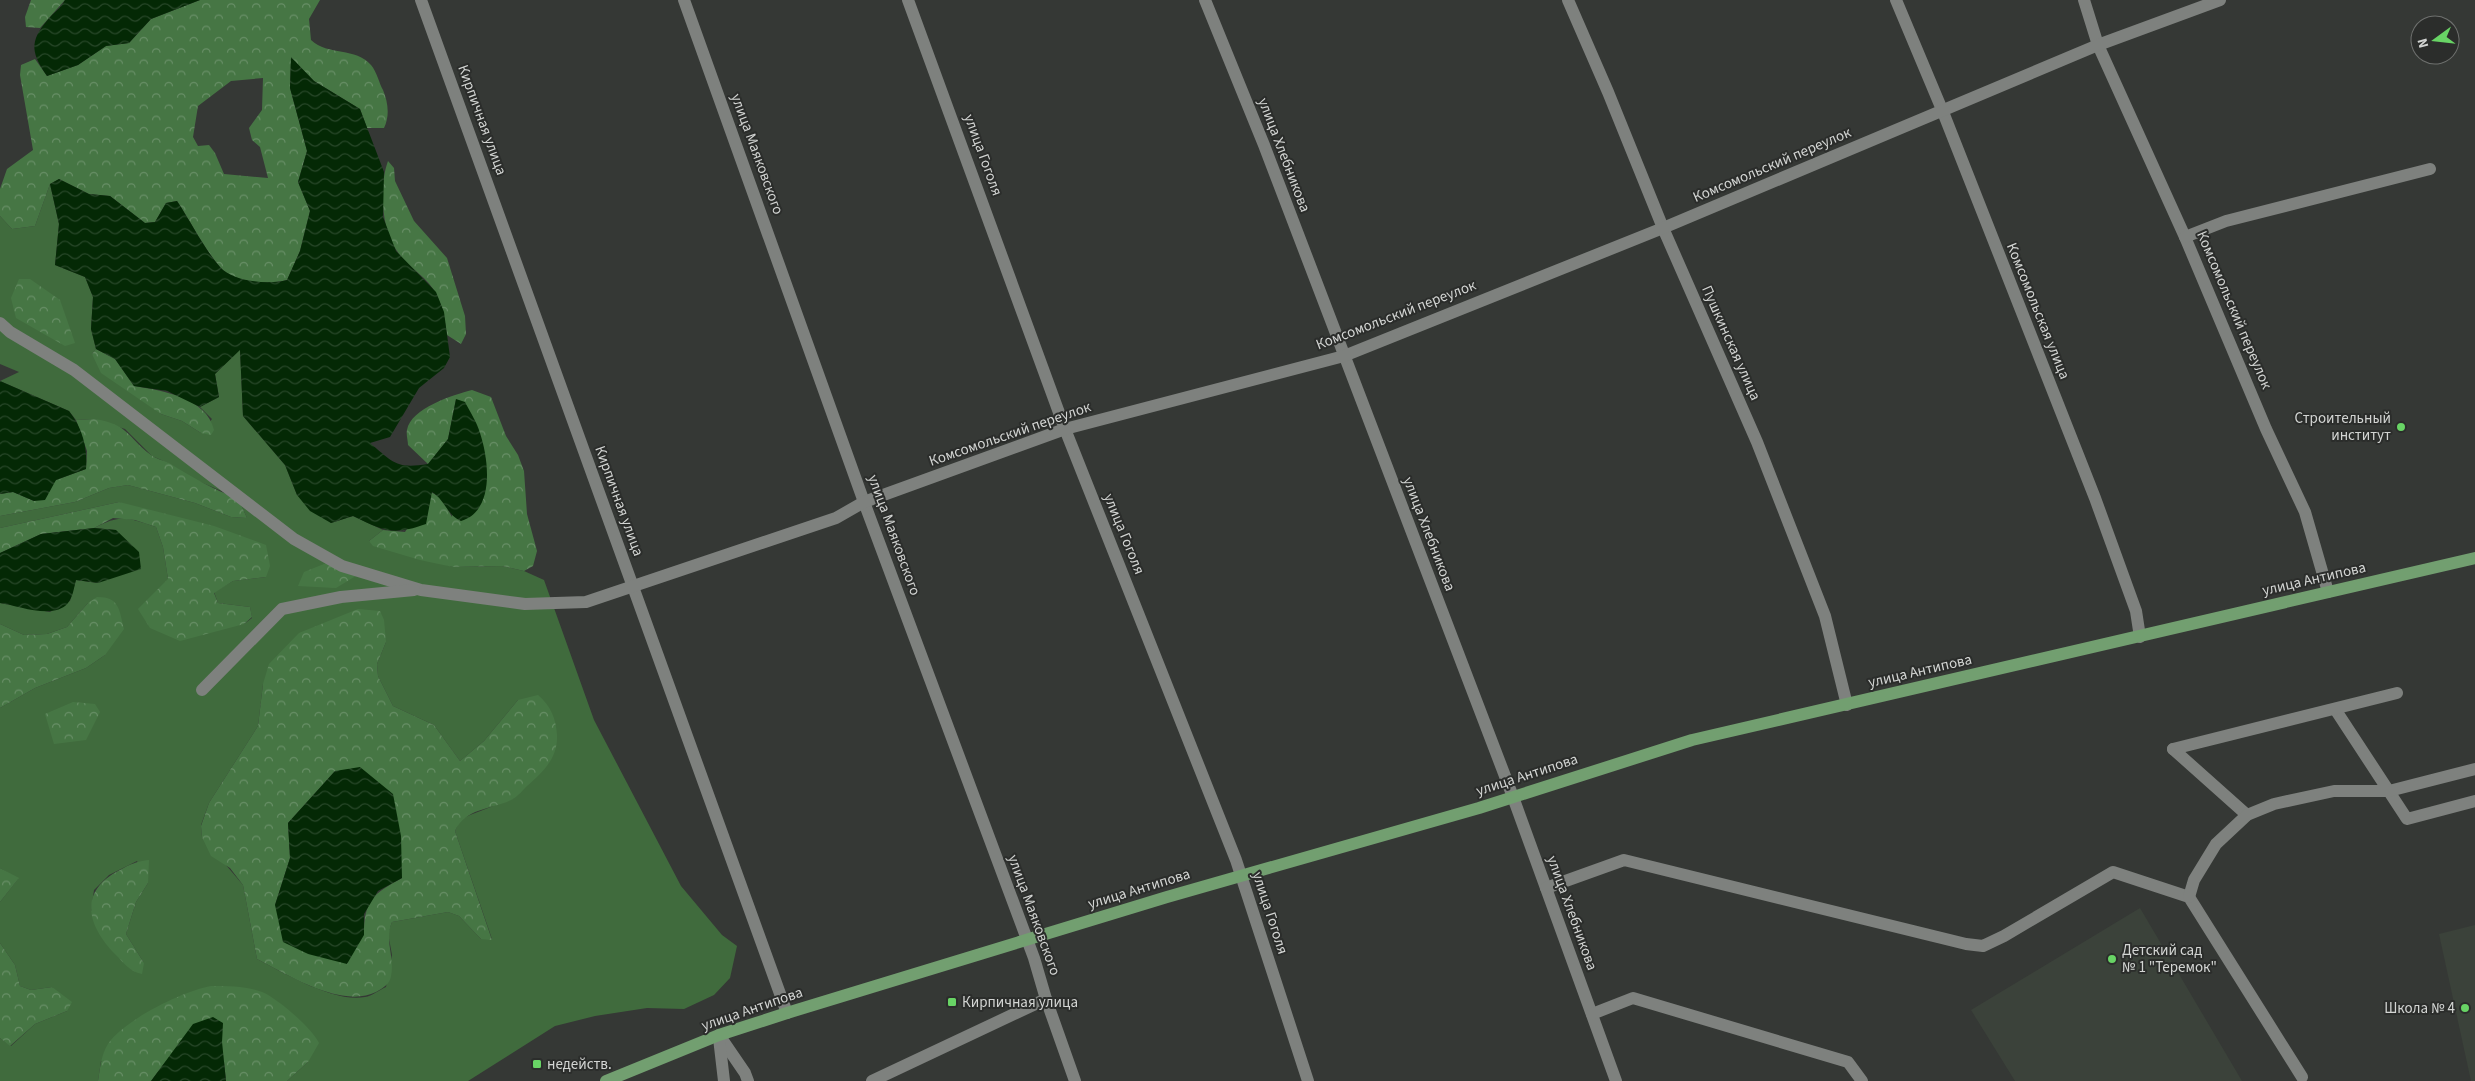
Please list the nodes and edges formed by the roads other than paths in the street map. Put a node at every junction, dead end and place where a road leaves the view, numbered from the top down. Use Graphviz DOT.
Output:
graph roads {
  1 [pos="421,0"];
  2 [pos="684,0"];
  3 [pos="908,0"];
  4 [pos="1205,0"];
  5 [pos="1568,0"];
  6 [pos="1896,0"];
  7 [pos="2084,0"];
  8 [pos="2220,0"];
  9 [pos="2098,45"];
  10 [pos="1943,112"];
  11 [pos="2430,169"];
  12 [pos="1663,228"];
  13 [pos="2185,237"];
  14 [pos="0,323"];
  15 [pos="1344,356"];
  16 [pos="1065,429"];
  17 [pos="864,502"];
  18 [pos="2475,558"];
  19 [pos="633,586"];
  20 [pos="421,590"];
  21 [pos="2328,592"];
  22 [pos="2140,637"];
  23 [pos="202,690"];
  24 [pos="2397,693"];
  25 [pos="1847,705"];
  26 [pos="2334,709"];
  27 [pos="2475,769"];
  28 [pos="2389,792"];
  29 [pos="1513,797"];
  30 [pos="2475,801"];
  31 [pos="2247,815"];
  32 [pos="1241,876"];
  33 [pos="1546,888"];
  34 [pos="2189,897"];
  35 [pos="1027,940"];
  36 [pos="1046,999"];
  37 [pos="787,1012"];
  38 [pos="1592,1014"];
  39 [pos="719,1035"];
  40 [pos="2302,1077"];
  41 [pos="606,1081"];
  42 [pos="724,1081"];
  43 [pos="748,1081"];
  44 [pos="872,1081"];
  45 [pos="1075,1081"];
  46 [pos="1308,1081"];
  47 [pos="1616,1081"];
  48 [pos="1862,1081"];
  1 -- 19 [label="street, Кирпичная улица"];
  2 -- 17 [label="street, улица Маяковского"];
  3 -- 16 [label="street, улица Гоголя"];
  4 -- 15 [label="street, улица Хлебникова"];
  5 -- 12 [label="street, Пушкинская улица"];
  6 -- 10 [label="street, Комсомольская улица"];
  7 -- 9 [label="street, Комсомольский переулок"];
  8 -- 9 [label="street, Комсомольский переулок"];
  9 -- 10 [label="street, Комсомольский переулок"];
  9 -- 13 [label="street, Комсомольский переулок"];
  10 -- 12 [label="street, Комсомольский переулок"];
  10 -- 22 [label="street, Комсомольская улица"];
  11 -- 13 [label="street"];
  12 -- 15 [label="street, Комсомольский переулок"];
  12 -- 25 [label="street, Пушкинская улица"];
  13 -- 21 [label="street, Комсомольский переулок"];
  14 -- 20 [label="street"];
  15 -- 16 [label="street, Комсомольский переулок"];
  15 -- 29 [label="street, улица Хлебникова"];
  16 -- 17 [label="street, Комсомольский переулок"];
  16 -- 32 [label="street, улица Гоголя"];
  17 -- 19 [label="street, Комсомольский переулок"];
  17 -- 35 [label="street, улица Маяковского"];
  18 -- 21 [label="main road, улица Антипова"];
  19 -- 20 [label="street, Комсомольский переулок"];
  19 -- 37 [label="street, Кирпичная улица"];
  20 -- 23 [label="street"];
  21 -- 22 [label="main road, улица Антипова"];
  22 -- 25 [label="main road, улица Антипова"];
  24 -- 26 [label="street"];
  25 -- 29 [label="main road, улица Антипова"];
  26 -- 28 [label="street"];
  26 -- 31 [label="street"];
  27 -- 28 [label="street"];
  28 -- 30 [label="street"];
  28 -- 31 [label="street"];
  29 -- 32 [label="main road, улица Антипова"];
  29 -- 33 [label="street, улица Хлебникова"];
  31 -- 34 [label="street"];
  32 -- 35 [label="main road, улица Антипова"];
  32 -- 46 [label="street, улица Гоголя"];
  33 -- 34 [label="street"];
  33 -- 38 [label="street, улица Хлебникова"];
  34 -- 40 [label="street"];
  35 -- 36 [label="street, улица Маяковского"];
  35 -- 37 [label="main road, улица Антипова"];
  36 -- 44 [label="street"];
  36 -- 45 [label="street, улица Маяковского"];
  37 -- 39 [label="main road, улица Антипова"];
  38 -- 47 [label="street, улица Хлебникова"];
  38 -- 48 [label="street"];
  39 -- 41 [label="main road, улица Антипова"];
  39 -- 42 [label="street"];
  39 -- 43 [label="street"];
}
